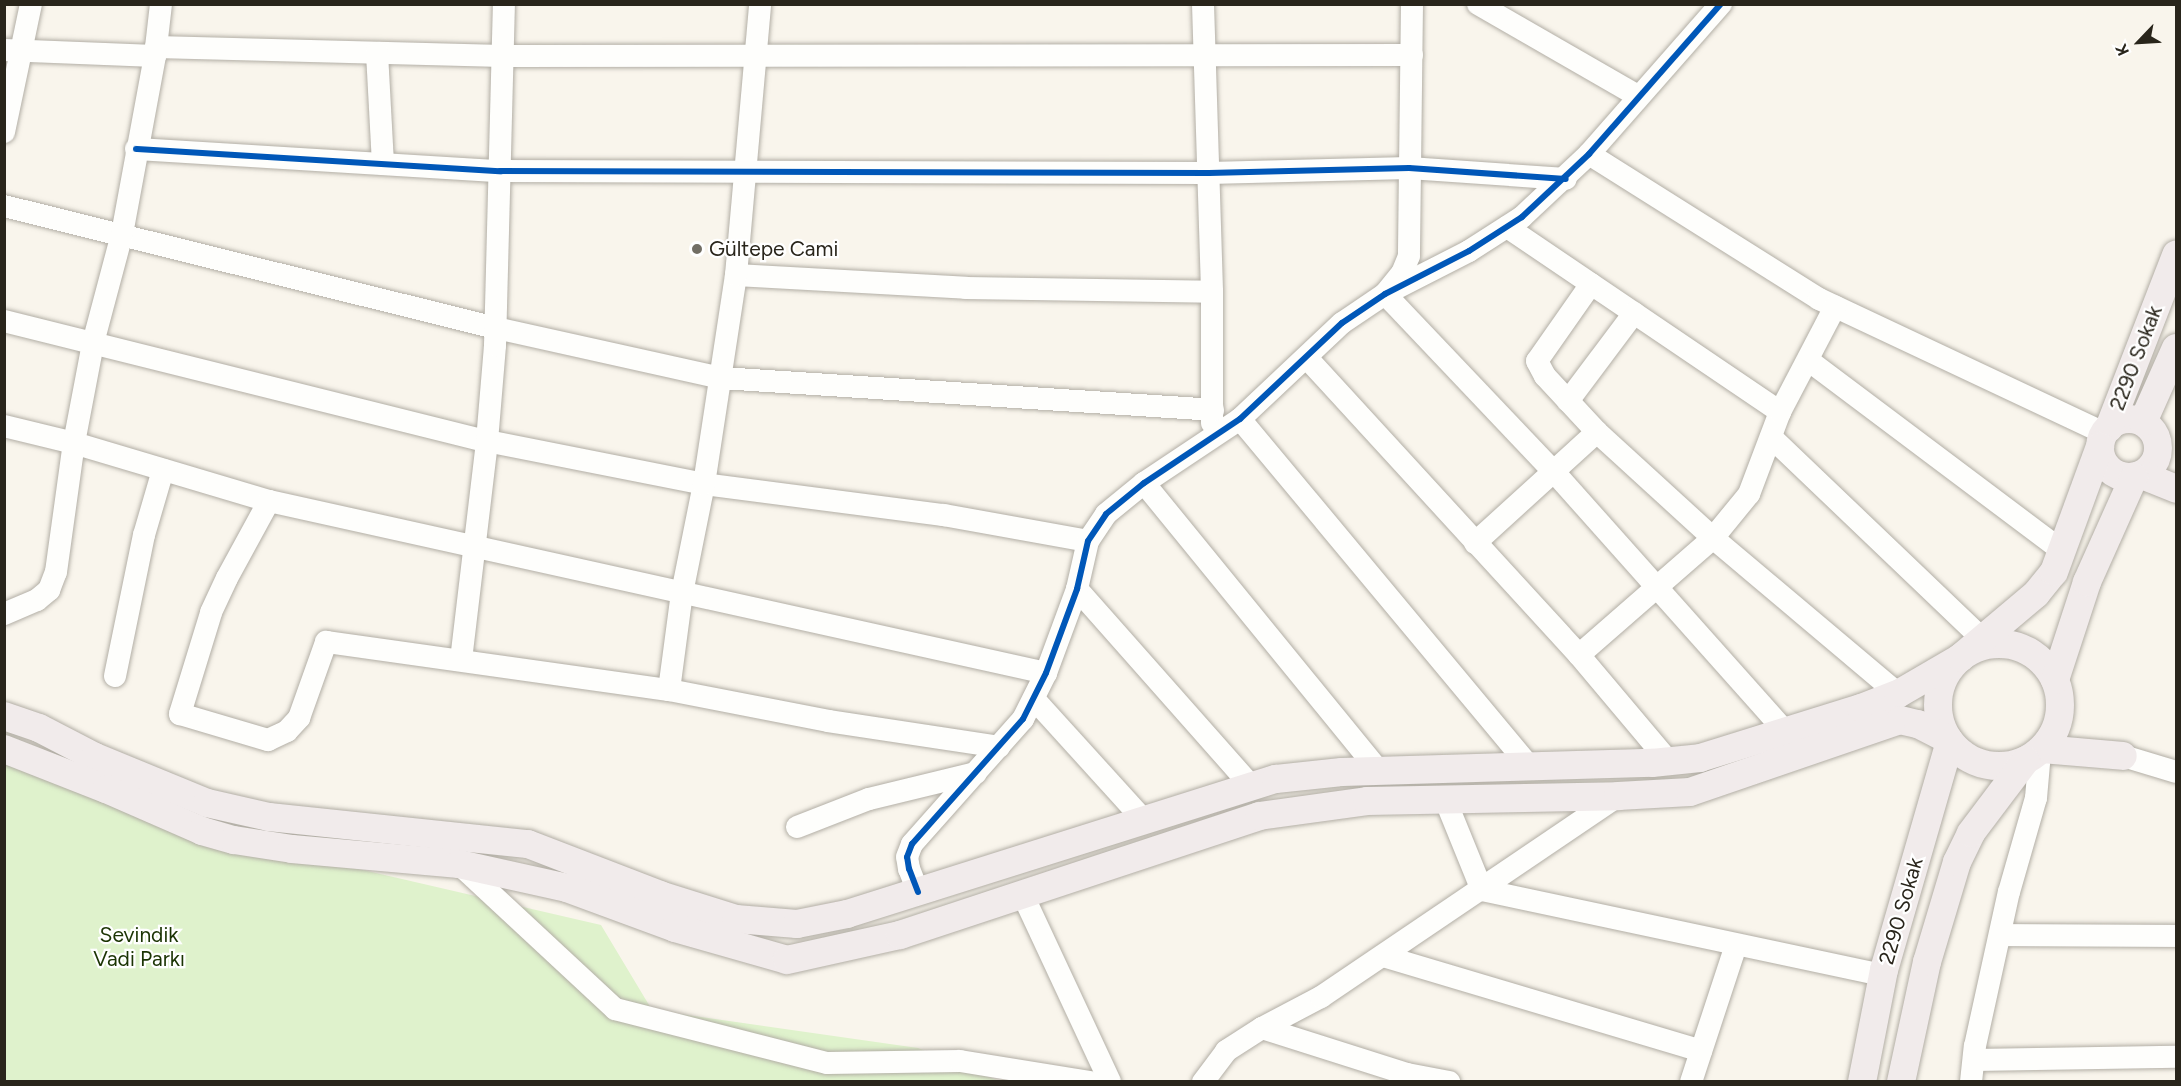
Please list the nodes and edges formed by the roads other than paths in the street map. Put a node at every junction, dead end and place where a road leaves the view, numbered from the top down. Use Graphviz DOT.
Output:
graph roads {
  1 [pos="31,4"];
  2 [pos="161,4"];
  3 [pos="504,4"];
  4 [pos="760,4"];
  5 [pos="1203,4"];
  6 [pos="1412,4"];
  7 [pos="1478,4"];
  8 [pos="1721,4"];
  9 [pos="13,50"];
  10 [pos="155,51"];
  11 [pos="377,53"];
  12 [pos="1412,55"];
  13 [pos="503,56"];
  14 [pos="1206,56"];
  15 [pos="757,57"];
  16 [pos="1638,96"];
  17 [pos="4,132"];
  18 [pos="136,149"];
  19 [pos="1589,154"];
  20 [pos="383,164"];
  21 [pos="1409,168"];
  22 [pos="500,171"];
  23 [pos="745,172"];
  24 [pos="1209,174"];
  25 [pos="1566,179"];
  26 [pos="4,206"];
  27 [pos="1507,227"];
  28 [pos="122,234"];
  29 [pos="2176,255"];
  30 [pos="736,275"];
  31 [pos="1591,284"];
  32 [pos="1212,292"];
  33 [pos="1385,294"];
  34 [pos="1835,307"];
  35 [pos="1634,313"];
  36 [pos="4,321"];
  37 [pos="496,328"];
  38 [pos="93,343"];
  39 [pos="2176,348"];
  40 [pos="1307,357"];
  41 [pos="1808,360"];
  42 [pos="722,378"];
  43 [pos="1568,401"];
  44 [pos="1214,410"];
  45 [pos="1780,412"];
  46 [pos="1240,419"];
  47 [pos="4,426"];
  48 [pos="1597,432"];
  49 [pos="2104,436"];
  50 [pos="2158,436"];
  51 [pos="1771,437"];
  52 [pos="1210,439"];
  53 [pos="488,441"];
  54 [pos="74,443"];
  55 [pos="163,470"];
  56 [pos="1555,473"];
  57 [pos="2138,476"];
  58 [pos="1144,483"];
  59 [pos="704,484"];
  60 [pos="2176,489"];
  61 [pos="269,501"];
  62 [pos="1713,538"];
  63 [pos="1088,541"];
  64 [pos="1475,543"];
  65 [pos="475,548"];
  66 [pos="2062,551"];
  67 [pos="1658,586"];
  68 [pos="1077,589"];
  69 [pos="682,593"];
  70 [pos="4,614"];
  71 [pos="1981,639"];
  72 [pos="1579,655"];
  73 [pos="1960,658"];
  74 [pos="461,660"];
  75 [pos="1046,673"];
  76 [pos="116,675"];
  77 [pos="2055,680"];
  78 [pos="669,690"];
  79 [pos="1898,694"];
  80 [pos="1034,699"];
  81 [pos="2060,710"];
  82 [pos="4,716"];
  83 [pos="1786,732"];
  84 [pos="1949,741"];
  85 [pos="999,747"];
  86 [pos="4,749"];
  87 [pos="2036,753"];
  88 [pos="2123,756"];
  89 [pos="1669,762"];
  90 [pos="1530,767"];
  91 [pos="1380,772"];
  92 [pos="2176,772"];
  93 [pos="976,773"];
  94 [pos="1251,786"];
  95 [pos="1618,796"];
  96 [pos="1445,799"];
  97 [pos="1143,819"];
  98 [pos="797,826"];
  99 [pos="459,864"];
  100 [pos="1482,890"];
  101 [pos="918,892"];
  102 [pos="1022,893"];
  103 [pos="2000,936"];
  104 [pos="2176,936"];
  105 [pos="1736,945"];
  106 [pos="1383,956"];
  107 [pos="1883,975"];
  108 [pos="1262,1028"];
  109 [pos="1701,1051"];
  110 [pos="2176,1057"];
  111 [pos="1972,1071"];
  112 [pos="825,1072"];
  113 [pos="1090,1082"];
  114 [pos="1110,1082"];
  115 [pos="1203,1082"];
  116 [pos="1449,1082"];
  117 [pos="1691,1082"];
  118 [pos="1862,1082"];
  119 [pos="1901,1082"];
  1 -- 9 [label="street"];
  2 -- 10 [label="street"];
  3 -- 13 [label="street"];
  4 -- 15 [label="street"];
  5 -- 14 [label="street"];
  6 -- 12 [label="street"];
  7 -- 16 [label="street"];
  8 -- 16 [label="street"];
  9 -- 10 [label="street"];
  9 -- 17 [label="street"];
  10 -- 11 [label="street"];
  10 -- 18 [label="street"];
  11 -- 13 [label="street"];
  11 -- 20 [label="street"];
  12 -- 14 [label="street"];
  12 -- 21 [label="street"];
  13 -- 15 [label="street"];
  13 -- 22 [label="street"];
  14 -- 15 [label="street"];
  14 -- 24 [label="street"];
  15 -- 23 [label="street"];
  16 -- 19 [label="street"];
  18 -- 20 [label="street"];
  18 -- 28 [label="street"];
  19 -- 25 [label="street"];
  19 -- 34 [label="street"];
  20 -- 22 [label="street"];
  21 -- 24 [label="street"];
  21 -- 25 [label="street"];
  21 -- 33 [label="street"];
  22 -- 23 [label="street"];
  22 -- 37 [label="street"];
  23 -- 24 [label="street"];
  23 -- 30 [label="street"];
  24 -- 32 [label="street"];
  25 -- 27 [label="street"];
  26 -- 28 [label="street"];
  27 -- 31 [label="street"];
  27 -- 33 [label="street"];
  28 -- 37 [label="street"];
  28 -- 38 [label="street"];
  29 -- 49 [label="main road, 2290 Sokak"];
  30 -- 32 [label="street"];
  30 -- 42 [label="street"];
  31 -- 35 [label="street"];
  31 -- 43 [label="street"];
  32 -- 44 [label="street"];
  33 -- 40 [label="street"];
  33 -- 56 [label="street"];
  34 -- 41 [label="street"];
  34 -- 49 [label="street"];
  35 -- 43 [label="street"];
  35 -- 45 [label="street"];
  36 -- 38 [label="street"];
  37 -- 42 [label="street"];
  37 -- 53 [label="street"];
  38 -- 53 [label="street"];
  38 -- 54 [label="street"];
  39 -- 50 [label="main road, 2290 Sokak"];
  40 -- 46 [label="street"];
  40 -- 64 [label="street"];
  41 -- 45 [label="street"];
  41 -- 66 [label="street"];
  42 -- 44 [label="street"];
  42 -- 59 [label="street"];
  43 -- 48 [label="street"];
  44 -- 52 [label="street"];
  45 -- 51 [label="street"];
  46 -- 52 [label="street"];
  46 -- 90 [label="street"];
  47 -- 54 [label="street"];
  48 -- 56 [label="street"];
  48 -- 62 [label="street"];
  49 -- 50 [label="main road, 2290 Sokak"];
  49 -- 57 [label="main road"];
  49 -- 66 [label="main road, 2290 Sokak"];
  50 -- 57 [label="main road, 2290 Sokak"];
  51 -- 62 [label="street"];
  51 -- 71 [label="street"];
  52 -- 58 [label="street"];
  53 -- 59 [label="street"];
  53 -- 65 [label="street"];
  54 -- 55 [label="street"];
  54 -- 70 [label="street"];
  55 -- 61 [label="street"];
  55 -- 76 [label="street"];
  56 -- 64 [label="street"];
  56 -- 67 [label="street"];
  57 -- 60 [label="main road"];
  57 -- 77 [label="main road, 2290 Sokak"];
  58 -- 63 [label="street"];
  58 -- 91 [label="street"];
  59 -- 63 [label="street"];
  59 -- 69 [label="street"];
  61 -- 65 [label="street"];
  61 -- 74 [label="street"];
  62 -- 67 [label="street"];
  62 -- 79 [label="street"];
  63 -- 68 [label="street"];
  64 -- 72 [label="street"];
  65 -- 69 [label="street"];
  65 -- 74 [label="street"];
  66 -- 71 [label="main road, 2290 Sokak"];
  67 -- 72 [label="street"];
  67 -- 83 [label="street"];
  68 -- 75 [label="street"];
  68 -- 94 [label="street"];
  69 -- 75 [label="street"];
  69 -- 78 [label="street"];
  71 -- 73 [label="main road, 2290 Sokak"];
  72 -- 89 [label="street"];
  73 -- 77 [label="main road, 2290 Sokak"];
  73 -- 79 [label="main road"];
  73 -- 84 [label="main road, 2290 Sokak"];
  74 -- 78 [label="street"];
  75 -- 80 [label="street"];
  77 -- 81 [label="main road, 2290 Sokak"];
  78 -- 85 [label="street"];
  79 -- 83 [label="main road"];
  80 -- 85 [label="street"];
  80 -- 97 [label="street"];
  81 -- 87 [label="main road, 2290 Sokak"];
  81 -- 88 [label="main road"];
  82 -- 101 [label="main road"];
  83 -- 89 [label="main road"];
  84 -- 87 [label="main road"];
  84 -- 95 [label="main road"];
  84 -- 107 [label="main road, 2290 Sokak"];
  85 -- 93 [label="street"];
  86 -- 99 [label="main road"];
  87 -- 88 [label="main road"];
  87 -- 103 [label="street"];
  87 -- 119 [label="main road, 2290 Sokak"];
  88 -- 92 [label="street"];
  89 -- 90 [label="main road"];
  90 -- 91 [label="main road"];
  91 -- 94 [label="main road"];
  93 -- 98 [label="street"];
  93 -- 101 [label="street"];
  94 -- 97 [label="main road"];
  95 -- 96 [label="main road"];
  95 -- 100 [label="street"];
  96 -- 100 [label="street"];
  96 -- 102 [label="main road"];
  97 -- 101 [label="main road"];
  99 -- 102 [label="main road"];
  99 -- 112 [label="street"];
  100 -- 105 [label="street"];
  100 -- 106 [label="street"];
  102 -- 114 [label="street"];
  103 -- 104 [label="street"];
  103 -- 111 [label="street"];
  105 -- 107 [label="street"];
  105 -- 109 [label="street"];
  106 -- 108 [label="street"];
  106 -- 109 [label="street"];
  107 -- 118 [label="main road, 2290 Sokak"];
  108 -- 115 [label="street"];
  108 -- 116 [label="street"];
  109 -- 117 [label="street"];
  110 -- 111 [label="street"];
  112 -- 113 [label="street"];
}
